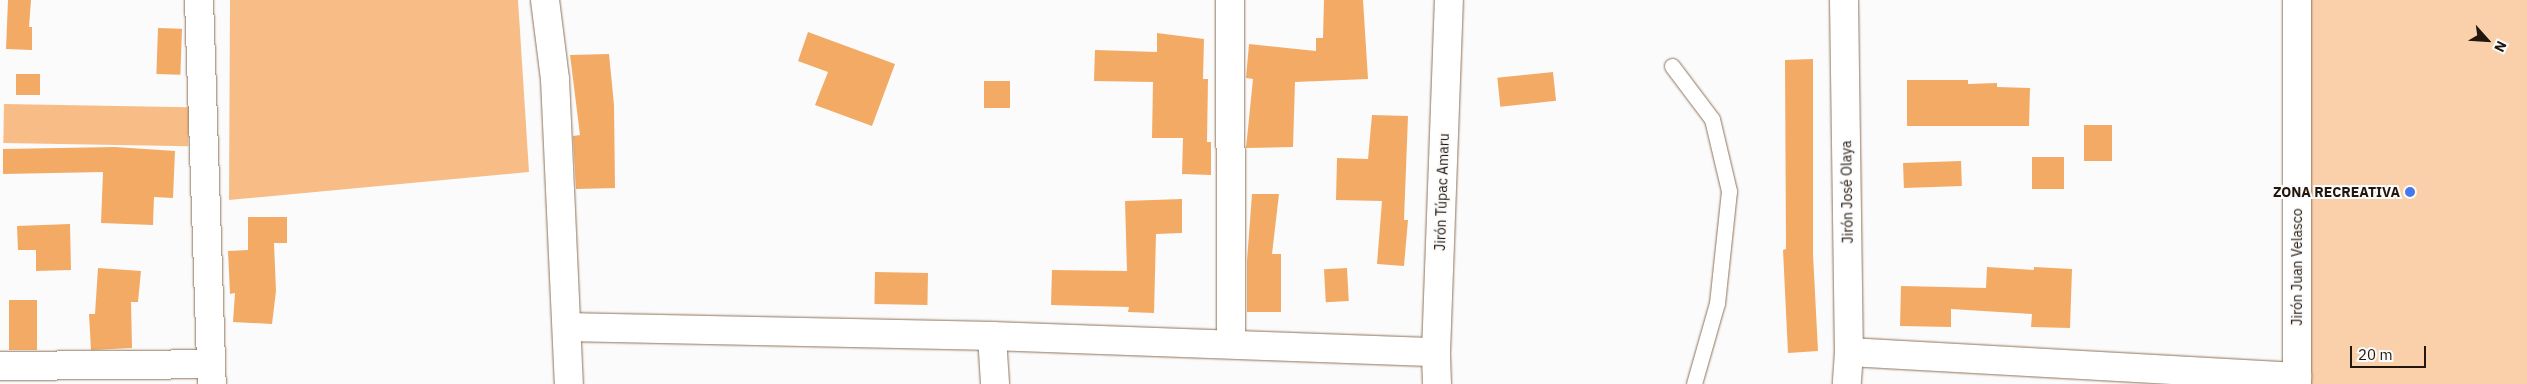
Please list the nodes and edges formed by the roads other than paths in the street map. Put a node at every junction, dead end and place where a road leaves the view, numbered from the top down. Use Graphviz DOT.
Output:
graph roads {
  1 [pos="199,0"];
  2 [pos="545,0"];
  3 [pos="1230,0"];
  4 [pos="1449,0"];
  5 [pos="1844,0"];
  6 [pos="2297,0"];
  7 [pos="1672,66"];
  8 [pos="567,327"];
  9 [pos="992,336"];
  10 [pos="1231,344"];
  11 [pos="1436,352"];
  12 [pos="1849,352"];
  13 [pos="0,366"];
  14 [pos="212,374"];
  15 [pos="2297,380"];
  16 [pos="569,384"];
  17 [pos="995,384"];
  18 [pos="1437,384"];
  19 [pos="1694,384"];
  20 [pos="1847,384"];
  1 -- 14 [label="street"];
  2 -- 8 [label="street"];
  3 -- 10 [label="street"];
  4 -- 11 [label="street, Jirón Túpac Amaru"];
  5 -- 12 [label="street, Jirón José Olaya"];
  6 -- 15 [label="street, Jirón Juan Velasco"];
  7 -- 19 [label="lane"];
  8 -- 9 [label="street"];
  8 -- 16 [label="street"];
  9 -- 10 [label="street"];
  9 -- 17 [label="street"];
  10 -- 11 [label="street"];
  11 -- 18 [label="street, Jirón Túpac Amaru"];
  12 -- 15 [label="street"];
  12 -- 20 [label="street, Jirón José Olaya"];
  13 -- 14 [label="street"];
}
